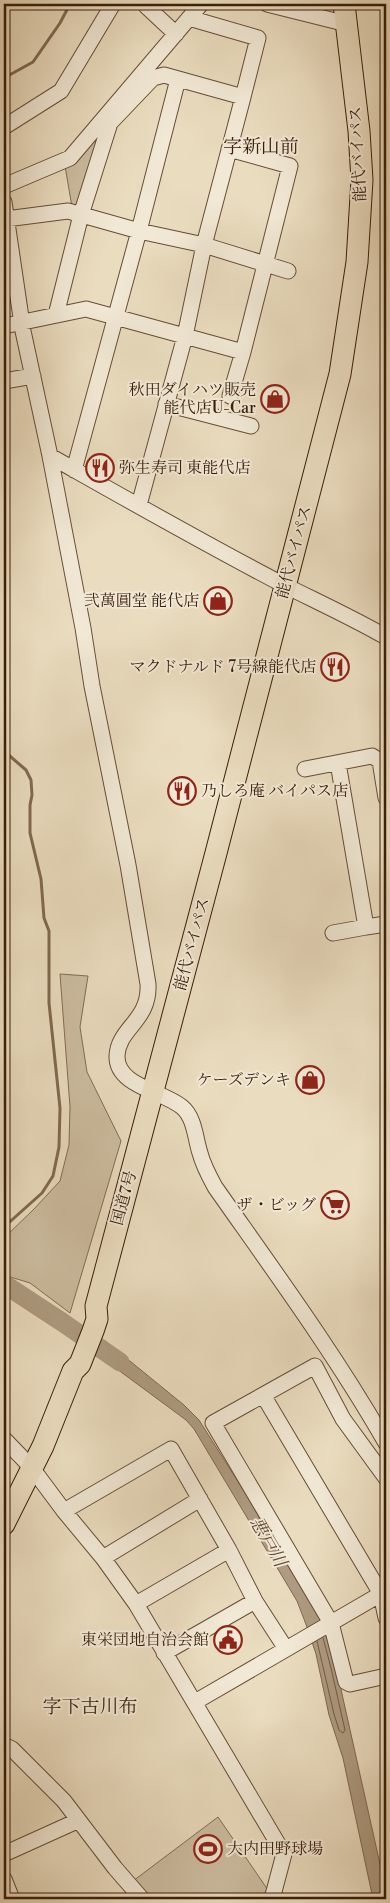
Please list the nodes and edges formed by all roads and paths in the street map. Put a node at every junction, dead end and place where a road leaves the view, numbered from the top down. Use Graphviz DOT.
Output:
graph roads {
  1 [pos="112,4"];
  2 [pos="146,4"];
  3 [pos="201,4"];
  4 [pos="267,4"];
  5 [pos="345,14"];
  6 [pos="189,18"];
  7 [pos="176,34"];
  8 [pos="178,79"];
  9 [pos="243,97"];
  10 [pos="4,127"];
  11 [pos="228,149"];
  12 [pos="4,186"];
  13 [pos="4,202"];
  14 [pos="81,215"];
  15 [pos="6,219"];
  16 [pos="140,231"];
  17 [pos="204,245"];
  18 [pos="264,264"];
  19 [pos="288,271"];
  20 [pos="10,285"];
  21 [pos="56,315"];
  22 [pos="116,317"];
  23 [pos="21,322"];
  24 [pos="4,326"];
  25 [pos="185,336"];
  26 [pos="243,352"];
  27 [pos="33,376"];
  28 [pos="4,381"];
  29 [pos="230,396"];
  30 [pos="166,404"];
  31 [pos="251,426"];
  32 [pos="50,456"];
  33 [pos="74,470"];
  34 [pos="138,505"];
  35 [pos="286,585"];
  36 [pos="386,636"];
  37 [pos="338,763"];
  38 [pos="305,769"];
  39 [pos="386,798"];
  40 [pos="386,924"];
  41 [pos="366,927"];
  42 [pos="334,933"];
  43 [pos="154,1091"];
  44 [pos="263,1395"];
  45 [pos="4,1439"];
  46 [pos="386,1442"];
  47 [pos="32,1468"];
  48 [pos="386,1478"];
  49 [pos="200,1499"];
  50 [pos="64,1511"];
  51 [pos="4,1524"];
  52 [pos="229,1550"];
  53 [pos="103,1558"];
  54 [pos="383,1593"];
  55 [pos="255,1601"];
  56 [pos="136,1604"];
  57 [pos="386,1618"];
  58 [pos="329,1624"];
  59 [pos="286,1649"];
  60 [pos="164,1653"];
  61 [pos="386,1676"];
  62 [pos="195,1702"];
  63 [pos="4,1745"];
  64 [pos="77,1821"];
  65 [pos="4,1854"];
  66 [pos="4,1879"];
  67 [pos="12,1899"];
  68 [pos="142,1899"];
  69 [pos="272,1899"];
  1 -- 10 [label="street"];
  2 -- 7 [label="street"];
  3 -- 6 [label="street"];
  4 -- 5 [label="street"];
  5 -- 35 [label="highway, 能代バイパス"];
  6 -- 7 [label="street"];
  6 -- 9 [label="street"];
  7 -- 12 [label="street"];
  8 -- 9 [label="street"];
  8 -- 14 [label="street"];
  8 -- 16 [label="street"];
  9 -- 11 [label="street"];
  11 -- 17 [label="street"];
  11 -- 18 [label="street"];
  13 -- 15 [label="street"];
  14 -- 15 [label="street"];
  14 -- 16 [label="street"];
  14 -- 21 [label="street"];
  15 -- 20 [label="street"];
  16 -- 17 [label="street"];
  16 -- 22 [label="street"];
  17 -- 18 [label="street"];
  17 -- 25 [label="street"];
  18 -- 19 [label="street"];
  18 -- 26 [label="street"];
  20 -- 23 [label="street"];
  21 -- 22 [label="street"];
  21 -- 23 [label="street"];
  22 -- 25 [label="street"];
  22 -- 33 [label="street"];
  23 -- 24 [label="street"];
  23 -- 27 [label="street"];
  25 -- 26 [label="street"];
  25 -- 30 [label="street"];
  26 -- 29 [label="street"];
  27 -- 28 [label="street"];
  27 -- 32 [label="street"];
  30 -- 31 [label="street"];
  30 -- 34 [label="street"];
  32 -- 33 [label="street"];
  32 -- 43 [label="street"];
  33 -- 34 [label="street"];
  34 -- 35 [label="street"];
  35 -- 36 [label="street"];
  35 -- 43 [label="highway, 能代バイパス"];
  37 -- 38 [label="street"];
  37 -- 39 [label="street"];
  37 -- 41 [label="street"];
  40 -- 41 [label="street"];
  41 -- 42 [label="street"];
  43 -- 46 [label="street"];
  43 -- 47 [label="highway, 国道7号"];
  44 -- 48 [label="street"];
  44 -- 54 [label="street"];
  44 -- 58 [label="street"];
  45 -- 47 [label="street"];
  47 -- 50 [label="street"];
  47 -- 51 [label="highway, 国道7号"];
  49 -- 50 [label="street"];
  49 -- 52 [label="street"];
  49 -- 53 [label="street"];
  50 -- 53 [label="street"];
  52 -- 55 [label="street"];
  52 -- 56 [label="street"];
  53 -- 56 [label="street"];
  54 -- 57 [label="street"];
  54 -- 58 [label="street"];
  55 -- 59 [label="street"];
  55 -- 60 [label="street"];
  56 -- 60 [label="street"];
  58 -- 59 [label="street"];
  58 -- 61 [label="street"];
  59 -- 62 [label="street"];
  60 -- 62 [label="street"];
  62 -- 69 [label="street"];
  63 -- 64 [label="street"];
  64 -- 65 [label="street"];
  64 -- 68 [label="street"];
  66 -- 67 [label="street"];
}
